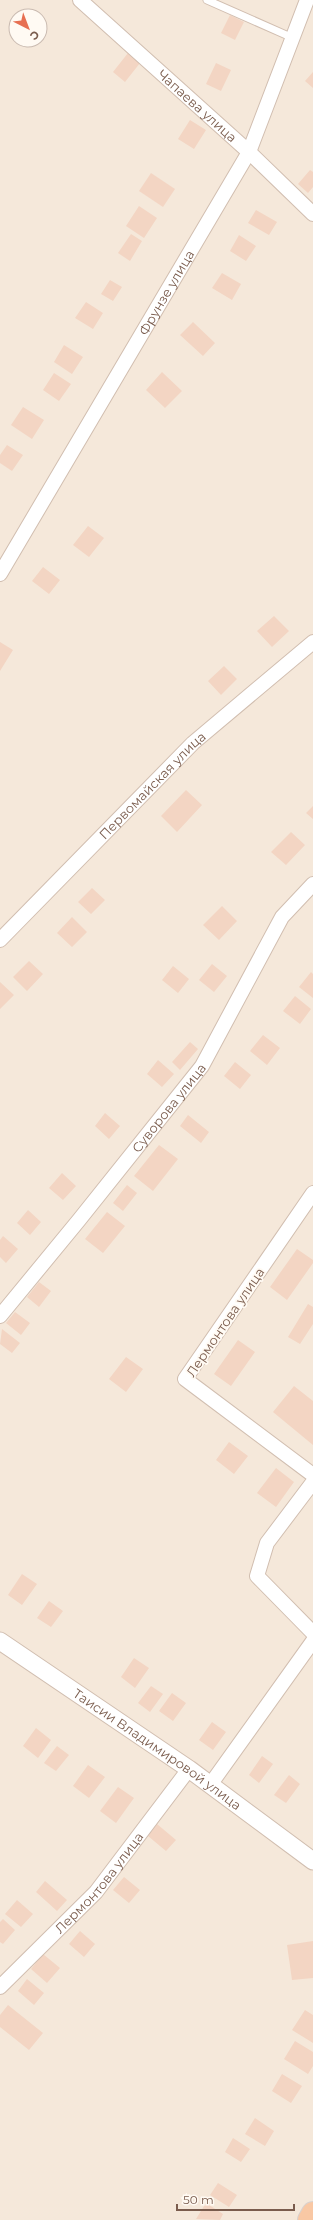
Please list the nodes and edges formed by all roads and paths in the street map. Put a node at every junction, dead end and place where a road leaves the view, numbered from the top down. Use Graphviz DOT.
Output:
graph roads {
  1 [pos="80,0"];
  2 [pos="207,0"];
  3 [pos="307,0"];
  4 [pos="292,38"];
  5 [pos="249,152"];
  6 [pos="313,214"];
  7 [pos="0,574"];
  8 [pos="313,642"];
  9 [pos="313,884"];
  10 [pos="0,940"];
  11 [pos="313,1193"];
  12 [pos="0,1316"];
  13 [pos="313,1475"];
  14 [pos="313,1482"];
  15 [pos="313,1633"];
  16 [pos="313,1640"];
  17 [pos="0,1642"];
  18 [pos="188,1769"];
  19 [pos="210,1785"];
  20 [pos="313,1861"];
  21 [pos="0,1987"];
  22 [pos="313,2214"];
  23 [pos="309,2220"];
  1 -- 5 [label="street, Чапаева улица"];
  2 -- 4 [label="lane"];
  3 -- 4 [label="street, Фрунзе улица"];
  4 -- 5 [label="street, Фрунзе улица"];
  5 -- 6 [label="street, Чапаева улица"];
  5 -- 7 [label="street, Фрунзе улица"];
  8 -- 10 [label="street, Первомайская улица"];
  9 -- 12 [label="street, Суворова улица"];
  11 -- 13 [label="street, Лермонтова улица"];
  14 -- 15 [label="street"];
  16 -- 19 [label="street"];
  17 -- 18 [label="street, Таисии Владимировой улица"];
  18 -- 19 [label="street, Таисии Владимировой улица"];
  18 -- 21 [label="street, Лермонтова улица"];
  19 -- 20 [label="street, Таисии Владимировой улица"];
  22 -- 23 [label="highway"];
}
